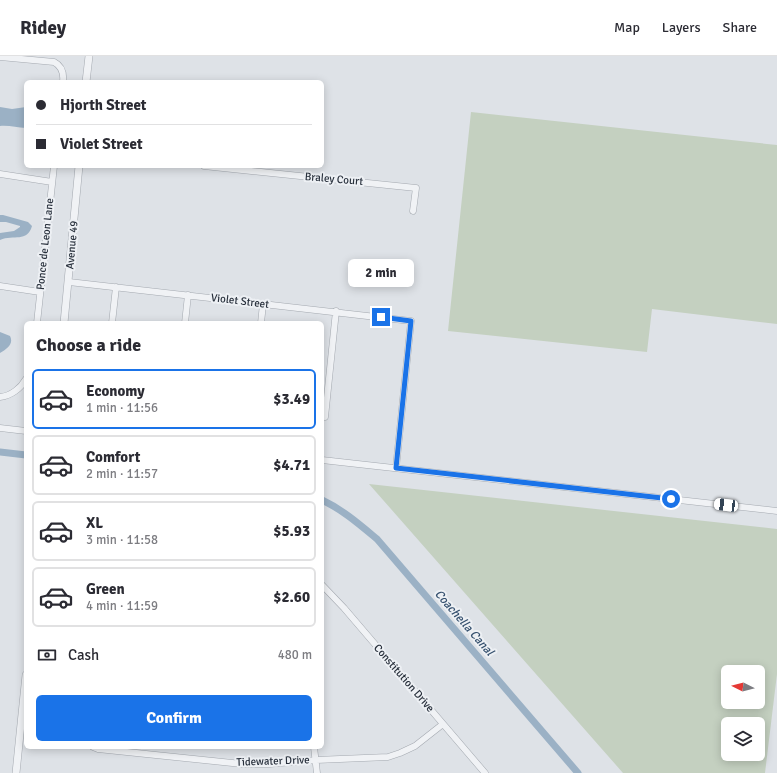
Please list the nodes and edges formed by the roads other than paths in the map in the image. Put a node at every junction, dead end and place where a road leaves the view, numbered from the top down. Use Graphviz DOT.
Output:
graph roads {
  1 [pos="88,56"];
  2 [pos="0,57"];
  3 [pos="63,80"];
  4 [pos="86,80"];
  5 [pos="54,168"];
  6 [pos="79,168"];
  7 [pos="223,168"];
  8 [pos="0,174"];
  9 [pos="52,182"];
  10 [pos="413,211"];
  11 [pos="69,282"];
  12 [pos="0,286"];
  13 [pos="116,287"];
  14 [pos="40,292"];
  15 [pos="188,295"];
  16 [pos="263,304"];
  17 [pos="336,311"];
  18 [pos="37,321"];
  19 [pos="64,321"];
  20 [pos="112,321"];
  21 [pos="185,321"];
  22 [pos="261,321"];
  23 [pos="24,383"];
  24 [pos="0,397"];
  25 [pos="325,417"];
  26 [pos="0,428"];
  27 [pos="24,431"];
  28 [pos="324,460"];
  29 [pos="396,468"];
  30 [pos="777,511"];
  31 [pos="324,586"];
  32 [pos="24,695"];
  33 [pos="443,724"];
  34 [pos="98,749"];
  35 [pos="314,749"];
  36 [pos="316,760"];
  37 [pos="16,773"];
  38 [pos="317,773"];
  39 [pos="485,773"];
  1 -- 4 [label="street"];
  2 -- 3 [label="street"];
  5 -- 9 [label="street, Ponce de Leon Lane"];
  6 -- 11 [label="street, Avenue 49"];
  7 -- 10 [label="street, Braley Court"];
  8 -- 9 [label="street"];
  9 -- 14 [label="street, Ponce de Leon Lane"];
  11 -- 13 [label="street, Violet Street"];
  11 -- 19 [label="street, Avenue 49"];
  12 -- 14 [label="street"];
  13 -- 15 [label="street, Violet Street"];
  13 -- 20 [label="street"];
  14 -- 18 [label="street, Ponce de Leon Lane"];
  15 -- 16 [label="street, Violet Street"];
  15 -- 21 [label="street"];
  16 -- 17 [label="street, Violet Street"];
  16 -- 22 [label="street"];
  17 -- 25 [label="street"];
  17 -- 29 [label="street, Violet Street"];
  23 -- 24 [label="street"];
  26 -- 27 [label="street"];
  28 -- 29 [label="street"];
  29 -- 30 [label="street"];
  31 -- 33 [label="street, Constitution Drive"];
  32 -- 37 [label="street"];
  33 -- 36 [label="street, Tidewater Drive"];
  33 -- 39 [label="street, Constitution Drive"];
  34 -- 36 [label="street, Tidewater Drive"];
  35 -- 36 [label="street"];
  36 -- 38 [label="street"];
}
